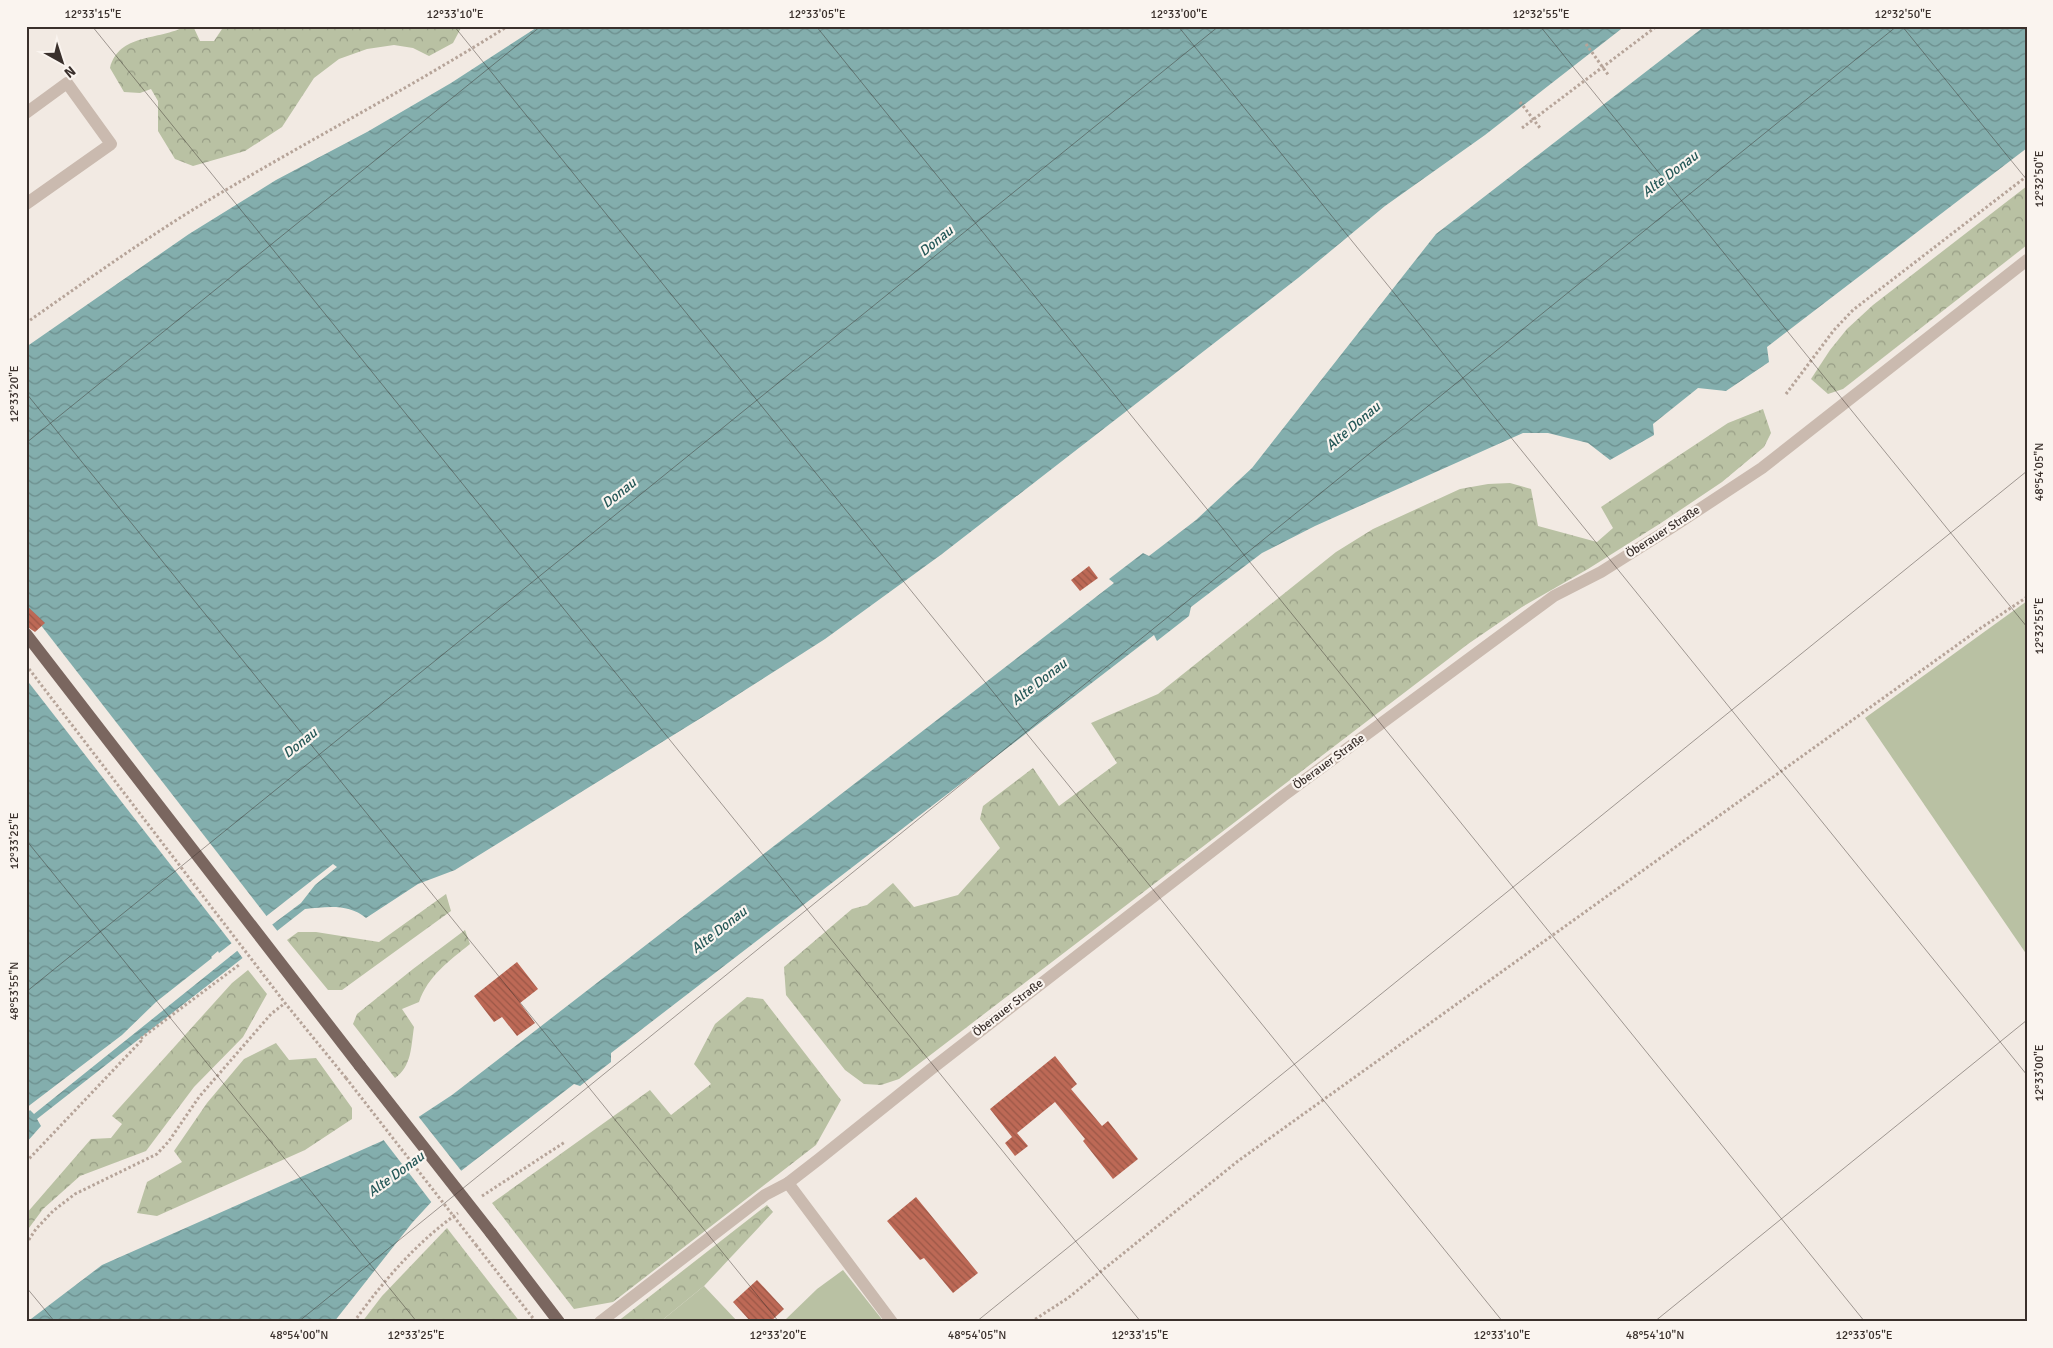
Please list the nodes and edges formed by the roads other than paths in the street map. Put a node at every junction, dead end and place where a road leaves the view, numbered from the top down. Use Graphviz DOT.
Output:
graph roads {
  1 [pos="26,112"];
  2 [pos="26,204"];
  3 [pos="2027,260"];
  4 [pos="26,634"];
  5 [pos="788,1183"];
  6 [pos="559,1322"];
  7 [pos="600,1322"];
  8 [pos="892,1322"];
  1 -- 2 [label="street"];
  3 -- 5 [label="street, Öberauer Straße"];
  4 -- 6 [label="main road, bridge"];
  5 -- 7 [label="street, Öberauer Straße"];
  5 -- 8 [label="street"];
}
